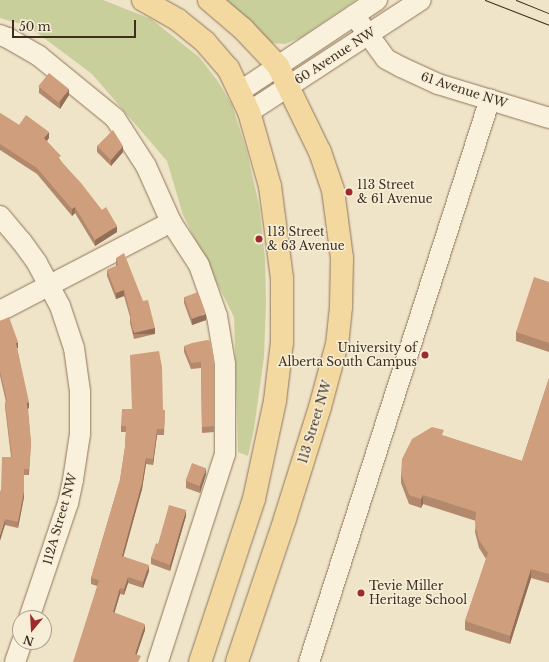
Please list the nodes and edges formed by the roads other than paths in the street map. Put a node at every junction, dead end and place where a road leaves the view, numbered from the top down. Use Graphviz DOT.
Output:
graph roads {
  1 [pos="144,0"];
  2 [pos="209,0"];
  3 [pos="377,0"];
  4 [pos="421,0"];
  5 [pos="354,15"];
  6 [pos="0,35"];
  7 [pos="367,35"];
  8 [pos="278,66"];
  9 [pos="288,87"];
  10 [pos="239,92"];
  11 [pos="490,99"];
  12 [pos="249,112"];
  13 [pos="549,118"];
  14 [pos="0,216"];
  15 [pos="171,222"];
  16 [pos="50,286"];
  17 [pos="0,311"];
  18 [pos="33,610"];
  19 [pos="19,650"];
  20 [pos="15,662"];
  21 [pos="158,662"];
  22 [pos="200,662"];
  23 [pos="237,662"];
  24 [pos="310,662"];
  1 -- 10 [label="main road"];
  2 -- 8 [label="main road"];
  3 -- 5 [label="street, 60 Avenue NW"];
  4 -- 7 [label="street, 60 Avenue NW"];
  5 -- 7 [label="street, 61 Avenue NW"];
  5 -- 8 [label="street, 60 Avenue NW"];
  6 -- 15 [label="street"];
  7 -- 9 [label="street, 60 Avenue NW"];
  7 -- 11 [label="street, 61 Avenue NW"];
  8 -- 9 [label="main road, 113 Street NW"];
  8 -- 10 [label="street, 60 Avenue NW"];
  9 -- 12 [label="street, 60 Avenue NW"];
  9 -- 23 [label="main road, 113 Street NW"];
  10 -- 12 [label="main road"];
  11 -- 13 [label="street, 61 Avenue NW"];
  11 -- 24 [label="street"];
  12 -- 22 [label="main road"];
  14 -- 16 [label="street, 112A Street NW"];
  15 -- 16 [label="street"];
  15 -- 21 [label="street"];
  16 -- 17 [label="street"];
  16 -- 18 [label="street, 112A Street NW"];
  19 -- 20 [label="street"];
}
